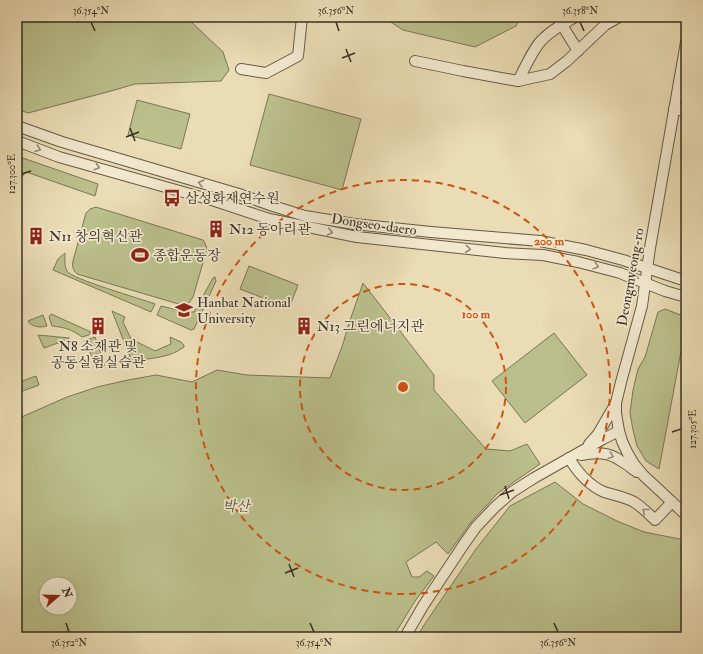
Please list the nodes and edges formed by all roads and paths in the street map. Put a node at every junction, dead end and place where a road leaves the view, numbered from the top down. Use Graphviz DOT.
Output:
graph roads {
  1 [pos="302,17"];
  2 [pos="575,17"];
  3 [pos="619,17"];
  4 [pos="559,21"];
  5 [pos="686,42"];
  6 [pos="578,51"];
  7 [pos="685,57"];
  8 [pos="415,61"];
  9 [pos="241,69"];
  10 [pos="518,81"];
  11 [pos="674,109"];
  12 [pos="686,111"];
  13 [pos="17,126"];
  14 [pos="17,141"];
  15 [pos="647,268"];
  16 [pos="686,281"];
  17 [pos="645,283"];
  18 [pos="686,297"];
  19 [pos="616,403"];
  20 [pos="619,431"];
  21 [pos="571,457"];
  22 [pos="643,475"];
  23 [pos="672,502"];
  24 [pos="686,515"];
  25 [pos="405,637"];
  1 -- 9 [label="street"];
  2 -- 4 [label="street"];
  3 -- 6 [label="street"];
  4 -- 6 [label="street"];
  4 -- 10 [label="street"];
  5 -- 7 [label="street, Deongmyeong-ro"];
  6 -- 10 [label="street"];
  7 -- 11 [label="street, Deongmyeong-ro"];
  8 -- 10 [label="street"];
  11 -- 12 [label="street"];
  11 -- 15 [label="street, Deongmyeong-ro"];
  15 -- 13 [label="street, Dongseo-daero, one-way"];
  14 -- 17 [label="street, Dongseo-daero, one-way"];
  15 -- 16 [label="street, Dongseo-daero"];
  15 -- 17 [label="street, Deongmyeong-ro"];
  17 -- 18 [label="street, Dongseo-daero"];
  17 -- 19 [label="street, Deongmyeong-ro"];
  19 -- 20 [label="street, Deongmyeong-ro"];
  19 -- 21 [label="street"];
  20 -- 21 [label="street"];
  20 -- 22 [label="street, Deongmyeong-ro"];
  21 -- 22 [label="street, one-way"];
  23 -- 21 [label="street, one-way"];
  21 -- 25 [label="street"];
  22 -- 23 [label="street, Deongmyeong-ro"];
  23 -- 24 [label="street, Deongmyeong-ro"];
}
